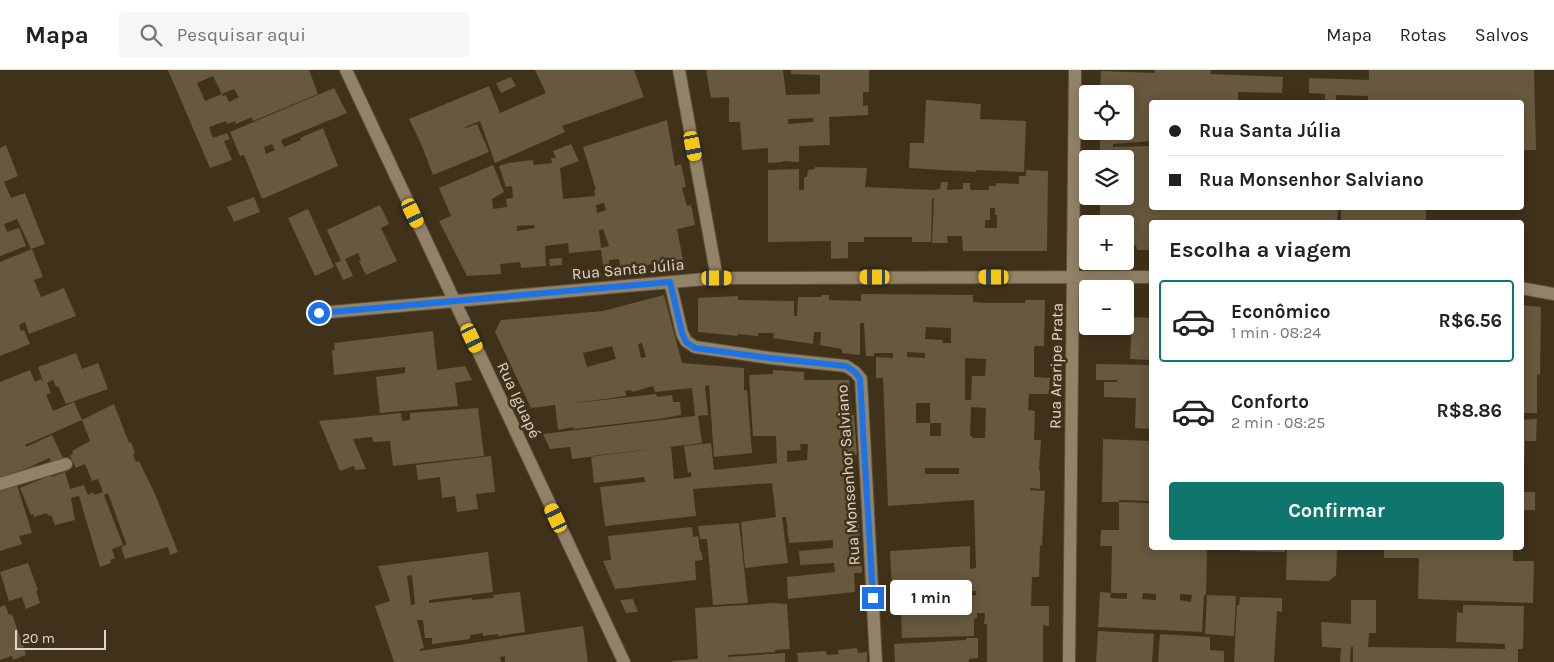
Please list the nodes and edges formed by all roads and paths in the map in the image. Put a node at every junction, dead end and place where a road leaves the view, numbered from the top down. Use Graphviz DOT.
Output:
graph roads {
  1 [pos="346,70"];
  2 [pos="679,70"];
  3 [pos="1075,70"];
  4 [pos="1073,276"];
  5 [pos="1149,277"];
  6 [pos="717,278"];
  7 [pos="670,282"];
  8 [pos="1524,289"];
  9 [pos="1554,294"];
  10 [pos="455,302"];
  11 [pos="319,313"];
  12 [pos="66,464"];
  13 [pos="0,484"];
  14 [pos="624,662"];
  15 [pos="876,662"];
  16 [pos="1069,662"];
  1 -- 10 [label="street, Rua Iguapé"];
  2 -- 6 [label="street"];
  3 -- 4 [label="street, Rua Araripe Prata"];
  4 -- 5 [label="street, Rua Santa Júlia"];
  4 -- 6 [label="street, Rua Santa Júlia"];
  4 -- 16 [label="street, Rua Araripe Prata"];
  6 -- 7 [label="street, Rua Santa Júlia"];
  7 -- 10 [label="street, Rua Santa Júlia"];
  7 -- 15 [label="street, Rua Monsenhor Salviano"];
  8 -- 9 [label="street"];
  10 -- 11 [label="street, Rua Santa Júlia"];
  10 -- 14 [label="street, Rua Iguapé"];
  12 -- 13 [label="street"];
}
